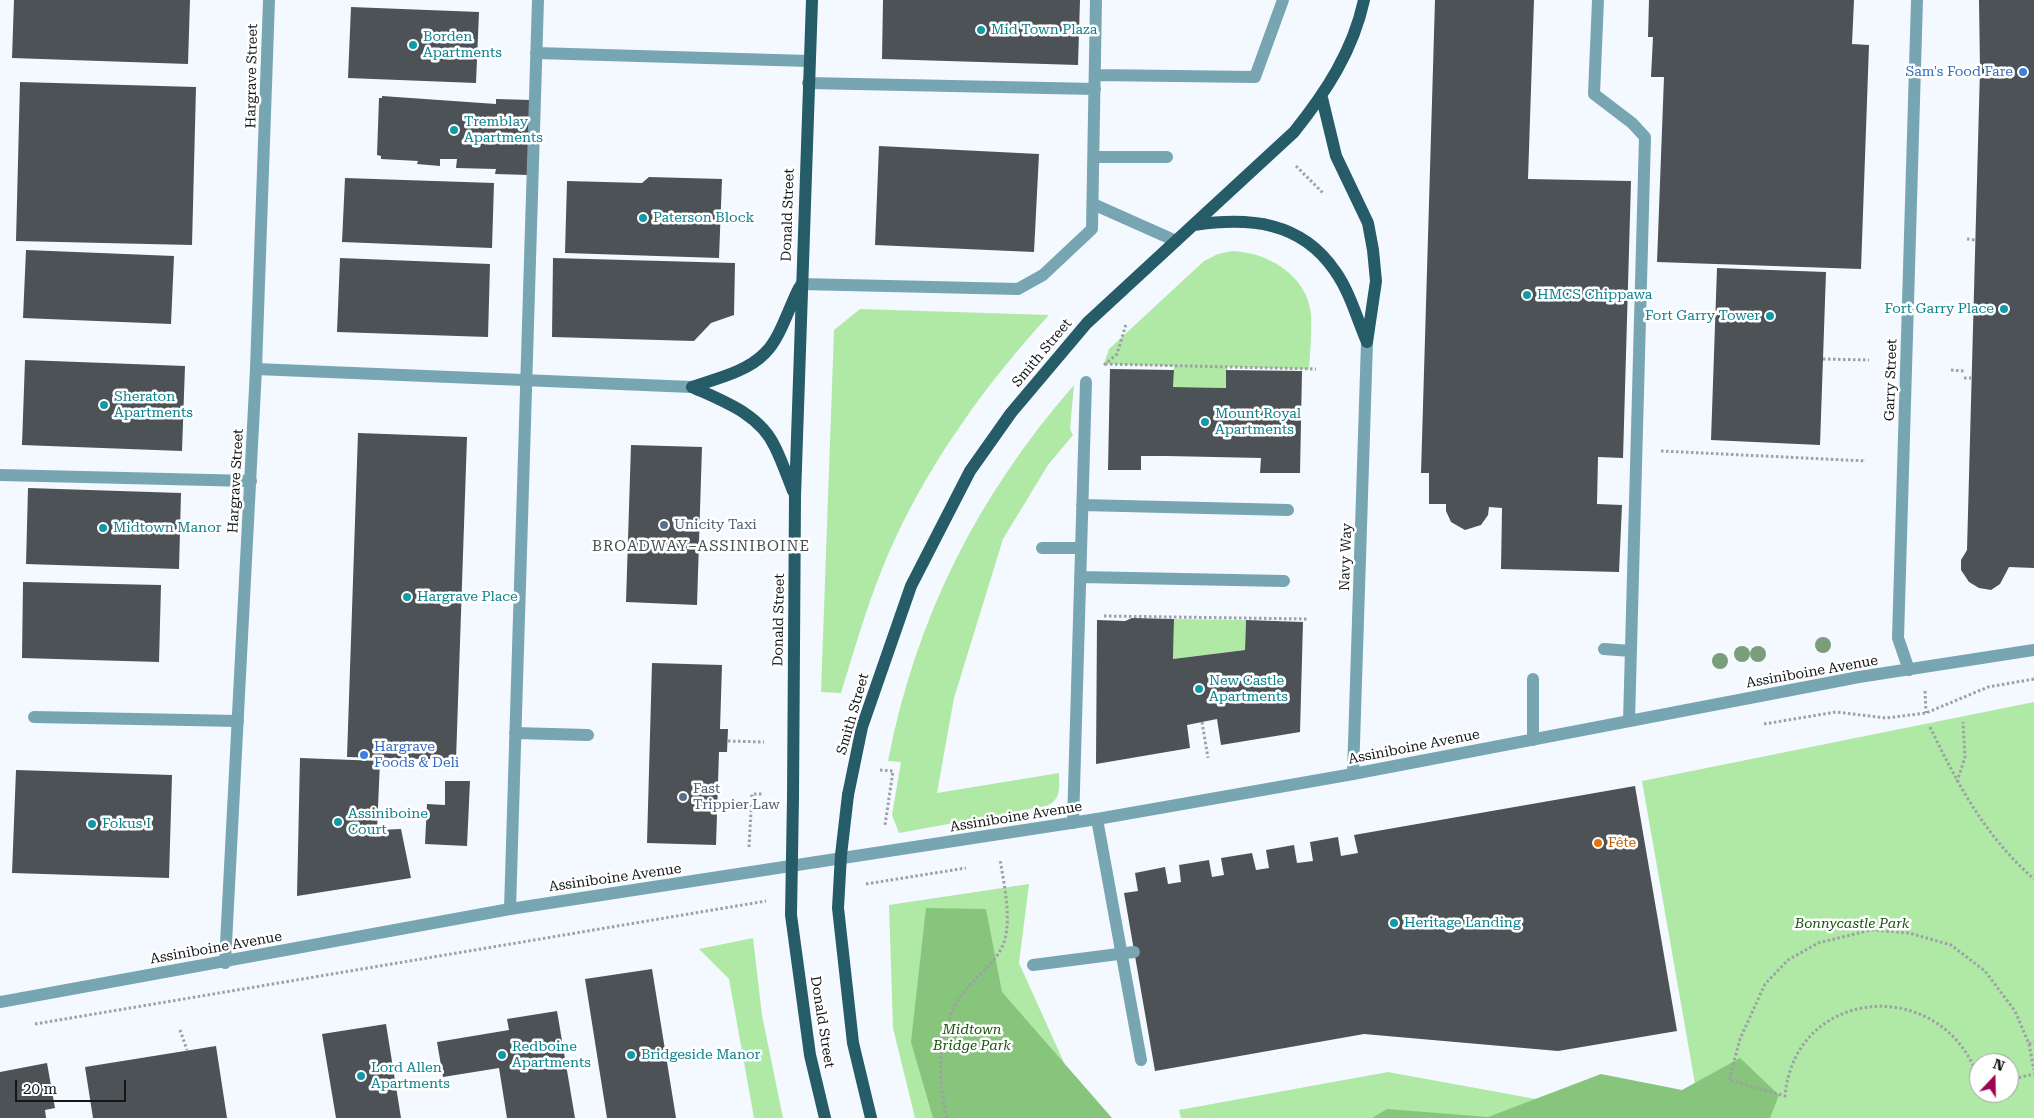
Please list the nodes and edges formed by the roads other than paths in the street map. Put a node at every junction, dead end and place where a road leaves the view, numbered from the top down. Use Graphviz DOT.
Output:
graph roads {
  1 [pos="269,0"];
  2 [pos="538,0"];
  3 [pos="812,0"];
  4 [pos="1096,0"];
  5 [pos="1283,0"];
  6 [pos="1364,0"];
  7 [pos="1598,0"];
  8 [pos="1917,0"];
  9 [pos="536,53"];
  10 [pos="809,61"];
  11 [pos="1095,75"];
  12 [pos="808,83"];
  13 [pos="1095,89"];
  14 [pos="1322,98"];
  15 [pos="1094,157"];
  16 [pos="1167,157"];
  17 [pos="1093,204"];
  18 [pos="1194,225"];
  19 [pos="1176,241"];
  20 [pos="801,284"];
  21 [pos="1367,342"];
  22 [pos="256,369"];
  23 [pos="525,378"];
  24 [pos="1086,386"];
  25 [pos="692,387"];
  26 [pos="0,475"];
  27 [pos="251,481"];
  28 [pos="795,496"];
  29 [pos="1082,505"];
  30 [pos="1288,510"];
  31 [pos="1042,548"];
  32 [pos="1080,548"];
  33 [pos="1080,577"];
  34 [pos="1284,581"];
  35 [pos="1604,649"];
  36 [pos="2034,650"];
  37 [pos="1631,651"];
  38 [pos="1909,670"];
  39 [pos="1534,679"];
  40 [pos="34,717"];
  41 [pos="238,721"];
  42 [pos="1629,721"];
  43 [pos="515,733"];
  44 [pos="588,735"];
  45 [pos="1533,740"];
  46 [pos="1352,774"];
  47 [pos="848,795"];
  48 [pos="1097,820"];
  49 [pos="1073,823"];
  50 [pos="510,909"];
  51 [pos="1128,953"];
  52 [pos="225,963"];
  53 [pos="1033,965"];
  54 [pos="0,1002"];
  55 [pos="1141,1060"];
  56 [pos="825,1118"];
  57 [pos="871,1118"];
  1 -- 22 [label="street, Hargrave Street"];
  2 -- 9 [label="street"];
  3 -- 10 [label="main road, Donald Street"];
  4 -- 11 [label="street"];
  5 -- 11 [label="street"];
  6 -- 14 [label="main road, Smith Street"];
  7 -- 37 [label="street"];
  8 -- 38 [label="street, Garry Street"];
  9 -- 10 [label="street"];
  9 -- 23 [label="street"];
  10 -- 12 [label="main road, Donald Street"];
  11 -- 13 [label="street"];
  12 -- 13 [label="street"];
  12 -- 20 [label="main road, Donald Street"];
  13 -- 15 [label="street"];
  14 -- 18 [label="main road, Smith Street"];
  14 -- 21 [label="main road"];
  15 -- 16 [label="street"];
  15 -- 17 [label="street"];
  17 -- 19 [label="street"];
  17 -- 20 [label="street"];
  18 -- 19 [label="main road, Smith Street"];
  18 -- 21 [label="main road"];
  19 -- 47 [label="main road, Smith Street"];
  20 -- 25 [label="main road"];
  20 -- 28 [label="main road, Donald Street"];
  21 -- 46 [label="street, Navy Way"];
  22 -- 23 [label="street"];
  22 -- 27 [label="street, Hargrave Street"];
  23 -- 25 [label="street"];
  23 -- 43 [label="street"];
  24 -- 29 [label="street"];
  25 -- 28 [label="main road"];
  26 -- 27 [label="street"];
  27 -- 41 [label="street, Hargrave Street"];
  28 -- 56 [label="main road, Donald Street, bridge"];
  29 -- 30 [label="street"];
  29 -- 32 [label="street"];
  31 -- 32 [label="street"];
  32 -- 33 [label="street"];
  33 -- 34 [label="street"];
  33 -- 49 [label="street"];
  35 -- 37 [label="street"];
  36 -- 38 [label="street, Assiniboine Avenue"];
  37 -- 42 [label="street"];
  38 -- 42 [label="street, Assiniboine Avenue"];
  39 -- 45 [label="street"];
  40 -- 41 [label="street"];
  41 -- 52 [label="street, Hargrave Street"];
  42 -- 45 [label="street, Assiniboine Avenue"];
  43 -- 44 [label="street"];
  43 -- 50 [label="street"];
  45 -- 46 [label="street, Assiniboine Avenue"];
  46 -- 48 [label="street, Assiniboine Avenue"];
  47 -- 57 [label="main road, Donald Street, bridge"];
  48 -- 49 [label="street, Assiniboine Avenue"];
  48 -- 51 [label="street"];
  49 -- 50 [label="street, Assiniboine Avenue"];
  50 -- 52 [label="street, Assiniboine Avenue"];
  51 -- 53 [label="street"];
  51 -- 55 [label="street"];
  52 -- 54 [label="street, Assiniboine Avenue"];
}
